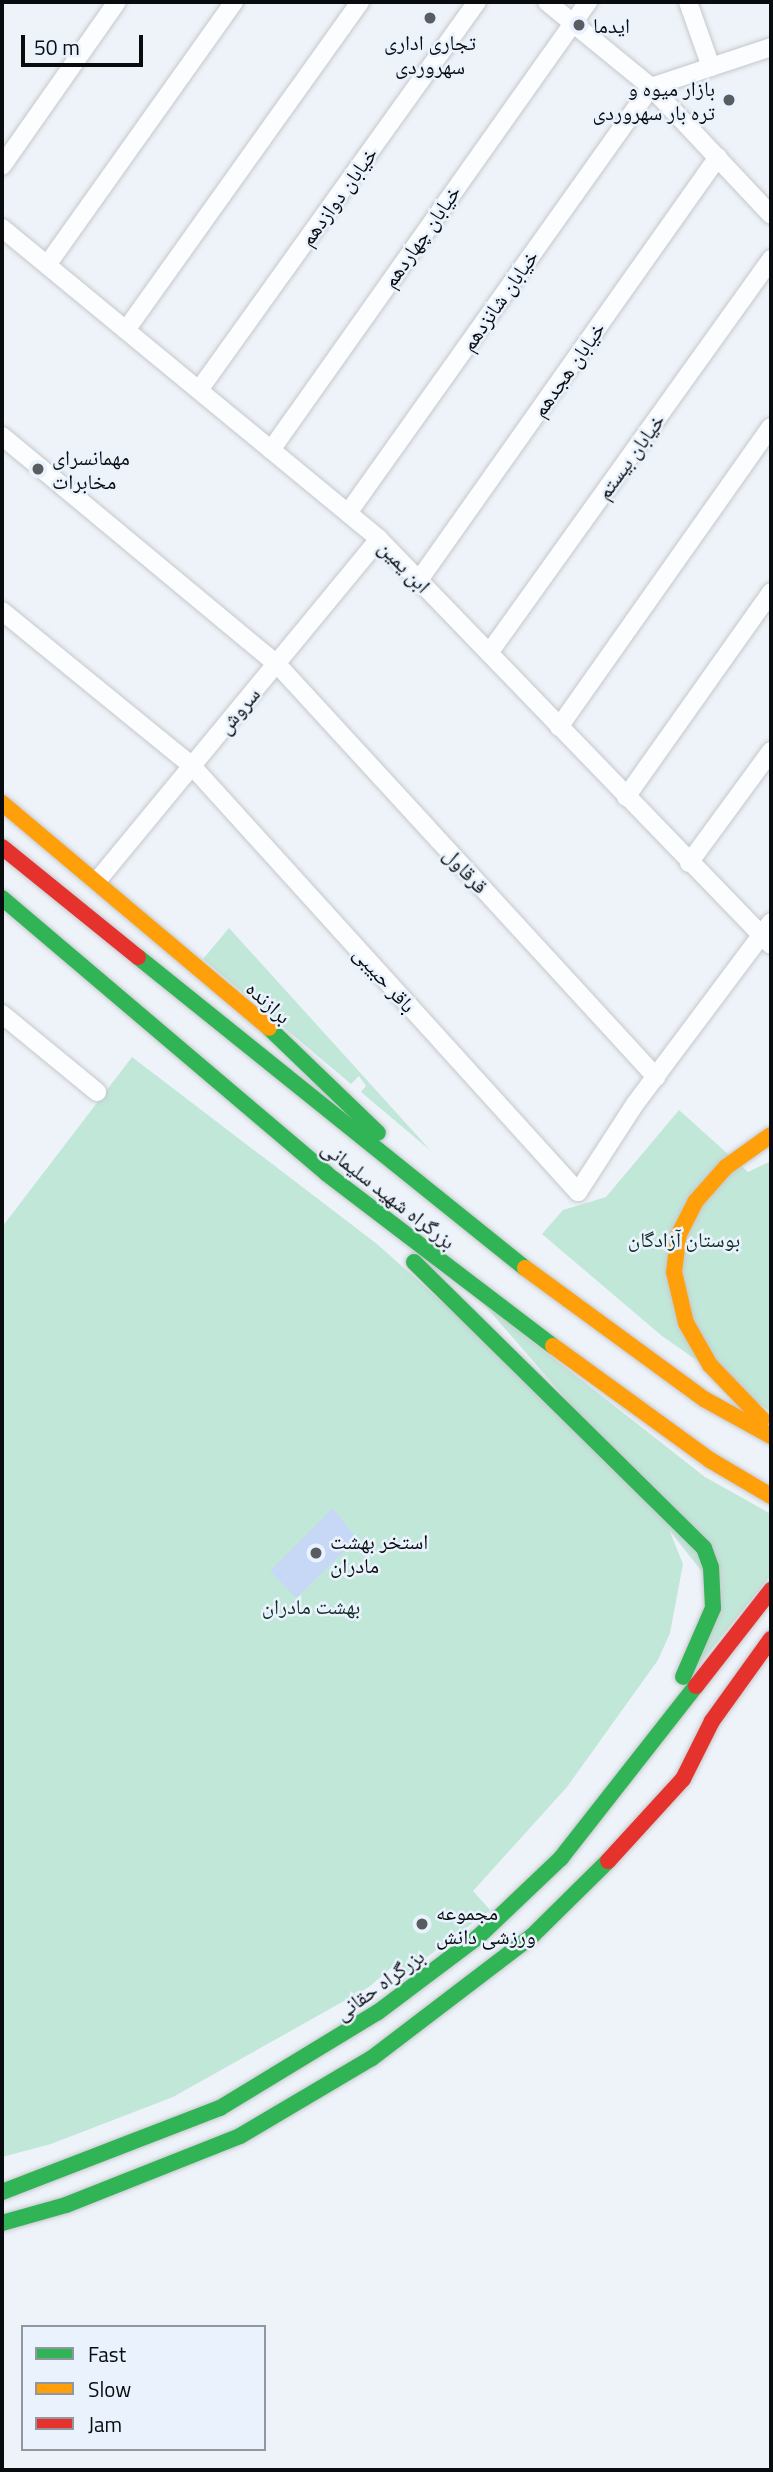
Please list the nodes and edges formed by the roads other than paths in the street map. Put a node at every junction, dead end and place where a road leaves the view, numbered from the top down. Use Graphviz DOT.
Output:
graph roads {
  1 [pos="117,2"];
  2 [pos="234,2"];
  3 [pos="360,2"];
  4 [pos="477,2"];
  5 [pos="547,2"];
  6 [pos="588,2"];
  7 [pos="688,2"];
  8 [pos="572,22"];
  9 [pos="771,47"];
  10 [pos="711,67"];
  11 [pos="651,87"];
  12 [pos="718,158"];
  13 [pos="2,166"];
  14 [pos="771,215"];
  15 [pos="2,228"];
  16 [pos="771,259"];
  17 [pos="47,265"];
  18 [pos="126,330"];
  19 [pos="199,390"];
  20 [pos="771,426"];
  21 [pos="2,436"];
  22 [pos="271,450"];
  23 [pos="348,513"];
  24 [pos="379,539"];
  25 [pos="419,580"];
  26 [pos="771,592"];
  27 [pos="2,611"];
  28 [pos="489,653"];
  29 [pos="277,663"];
  30 [pos="559,726"];
  31 [pos="771,751"];
  32 [pos="192,766"];
  33 [pos="626,797"];
  34 [pos="2,803"];
  35 [pos="2,848"];
  36 [pos="689,863"];
  37 [pos="97,881"];
  38 [pos="2,898"];
  39 [pos="771,922"];
  40 [pos="766,941"];
  41 [pos="2,1014"];
  42 [pos="656,1077"];
  43 [pos="97,1092"];
  44 [pos="771,1135"];
  45 [pos="327,1174"];
  46 [pos="495,1246"];
  47 [pos="771,1428"];
  48 [pos="771,1436"];
  49 [pos="771,1496"];
  50 [pos="771,1590"];
  51 [pos="771,1639"];
  52 [pos="729,1728"];
  53 [pos="629,1770"];
  54 [pos="683,1779"];
  55 [pos="2,2192"];
  56 [pos="2,2223"];
  1 -- 13 [label="street"];
  2 -- 17 [label="street"];
  3 -- 18 [label="street"];
  4 -- 19 [label="street, خیابان دوازدهم"];
  5 -- 8 [label="street"];
  6 -- 8 [label="street, خیابان چهاردهم"];
  7 -- 10 [label="street"];
  8 -- 11 [label="street"];
  8 -- 22 [label="street, خیابان چهاردهم"];
  9 -- 10 [label="street"];
  10 -- 11 [label="street"];
  11 -- 12 [label="street"];
  11 -- 23 [label="street, خیابان شانزدهم"];
  12 -- 14 [label="street"];
  12 -- 25 [label="street, خیابان هجدهم"];
  15 -- 17 [label="street, ابن یمین"];
  16 -- 28 [label="street, خیابان بیستم"];
  17 -- 18 [label="street, ابن یمین"];
  18 -- 19 [label="street, ابن یمین"];
  19 -- 22 [label="street, ابن یمین"];
  20 -- 30 [label="street"];
  21 -- 29 [label="street, قرقاول"];
  22 -- 23 [label="street, ابن یمین"];
  23 -- 24 [label="street, ابن یمین"];
  24 -- 25 [label="street, ابن یمین"];
  24 -- 29 [label="street, سروش"];
  25 -- 28 [label="street, ابن یمین"];
  26 -- 33 [label="street"];
  27 -- 32 [label="street, باقر حبیبی"];
  28 -- 30 [label="street, ابن یمین"];
  29 -- 32 [label="street, سروش"];
  29 -- 42 [label="street, قرقاول"];
  30 -- 33 [label="street, ابن یمین"];
  31 -- 36 [label="street"];
  32 -- 37 [label="street, سروش"];
  32 -- 42 [label="street, باقر حبیبی"];
  33 -- 36 [label="street, ابن یمین"];
  34 -- 37 [label="main road, برازنده"];
  35 -- 46 [label="main road, بزرگراه شهید سلیمانی"];
  36 -- 40 [label="street, ابن یمین"];
  37 -- 46 [label="main road, برازنده"];
  38 -- 45 [label="main road, بزرگراه شهید سلیمانی"];
  39 -- 40 [label="street"];
  40 -- 42 [label="street"];
  41 -- 43 [label="street"];
  44 -- 47 [label="main road"];
  45 -- 49 [label="main road, بزرگراه شهید سلیمانی"];
  45 -- 53 [label="main road"];
  46 -- 48 [label="main road, بزرگراه شهید سلیمانی"];
  50 -- 53 [label="main road, بزرگراه حقانی"];
  51 -- 54 [label="main road"];
  52 -- 54 [label="main road"];
  53 -- 55 [label="main road, بزرگراه حقانی"];
  54 -- 56 [label="main road"];
}
